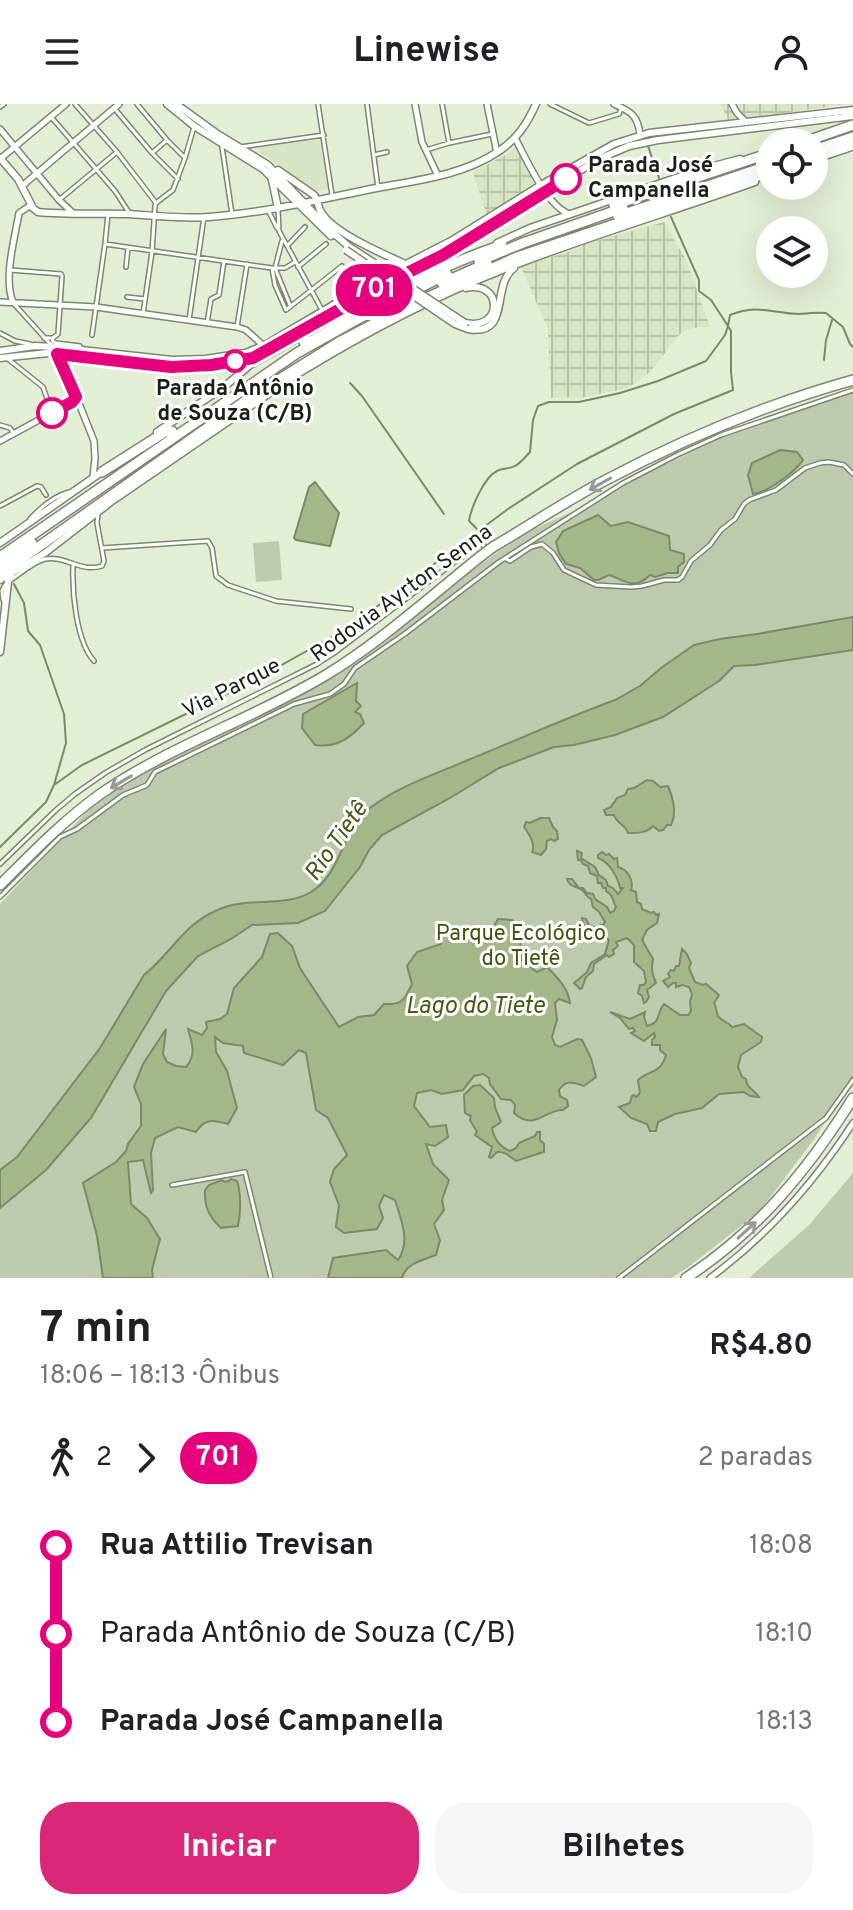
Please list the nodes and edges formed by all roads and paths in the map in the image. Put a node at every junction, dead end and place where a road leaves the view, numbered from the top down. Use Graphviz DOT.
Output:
graph roads {
  1 [pos="66,104"];
  2 [pos="75,104"];
  3 [pos="103,104"];
  4 [pos="137,104"];
  5 [pos="167,104"];
  6 [pos="176,104"];
  7 [pos="318,104"];
  8 [pos="367,104"];
  9 [pos="415,104"];
  10 [pos="442,104"];
  11 [pos="487,104"];
  12 [pos="536,104"];
  13 [pos="550,104"];
  14 [pos="614,104"];
  15 [pos="732,104"];
  16 [pos="621,107"];
  17 [pos="115,108"];
  18 [pos="184,110"];
  19 [pos="853,110"];
  20 [pos="737,113"];
  21 [pos="853,116"];
  22 [pos="51,117"];
  23 [pos="737,123"];
  24 [pos="749,124"];
  25 [pos="853,125"];
  26 [pos="94,126"];
  27 [pos="194,126"];
  28 [pos="0,129"];
  29 [pos="694,132"];
  30 [pos="493,134"];
  31 [pos="828,134"];
  32 [pos="853,134"];
  33 [pos="214,135"];
  34 [pos="324,135"];
  35 [pos="640,135"];
  36 [pos="515,138"];
  37 [pos="167,140"];
  38 [pos="74,142"];
  39 [pos="222,143"];
  40 [pos="449,143"];
  41 [pos="255,144"];
  42 [pos="853,145"];
  43 [pos="236,146"];
  44 [pos="629,146"];
  45 [pos="15,147"];
  46 [pos="828,147"];
  47 [pos="426,150"];
  48 [pos="828,151"];
  49 [pos="117,152"];
  50 [pos="387,152"];
  51 [pos="152,153"];
  52 [pos="497,153"];
  53 [pos="374,155"];
  54 [pos="254,156"];
  55 [pos="756,157"];
  56 [pos="185,158"];
  57 [pos="756,158"];
  58 [pos="0,159"];
  59 [pos="756,164"];
  60 [pos="756,164"];
  61 [pos="268,165"];
  62 [pos="96,169"];
  63 [pos="37,173"];
  64 [pos="438,176"];
  65 [pos="271,177"];
  66 [pos="178,179"];
  67 [pos="756,179"];
  68 [pos="756,179"];
  69 [pos="22,186"];
  70 [pos="378,188"];
  71 [pos="544,188"];
  72 [pos="332,197"];
  73 [pos="59,200"];
  74 [pos="318,200"];
  75 [pos="156,203"];
  76 [pos="301,203"];
  77 [pos="31,205"];
  78 [pos="278,208"];
  79 [pos="268,210"];
  80 [pos="74,214"];
  81 [pos="108,214"];
  82 [pos="130,214"];
  83 [pos="560,214"];
  84 [pos="232,215"];
  85 [pos="154,216"];
  86 [pos="204,217"];
  87 [pos="305,227"];
  88 [pos="279,231"];
  89 [pos="329,232"];
  90 [pos="464,233"];
  91 [pos="283,239"];
  92 [pos="469,240"];
  93 [pos="105,244"];
  94 [pos="326,244"];
  95 [pos="287,246"];
  96 [pos="128,248"];
  97 [pos="346,250"];
  98 [pos="152,252"];
  99 [pos="480,253"];
  100 [pos="199,258"];
  101 [pos="224,261"];
  102 [pos="523,262"];
  103 [pos="247,264"];
  104 [pos="296,265"];
  105 [pos="405,265"];
  106 [pos="342,266"];
  107 [pos="126,267"];
  108 [pos="273,268"];
  109 [pos="10,270"];
  110 [pos="404,274"];
  111 [pos="380,282"];
  112 [pos="310,291"];
  113 [pos="451,292"];
  114 [pos="9,294"];
  115 [pos="127,297"];
  116 [pos="145,299"];
  117 [pos="0,302"];
  118 [pos="13,302"];
  119 [pos="60,306"];
  120 [pos="96,307"];
  121 [pos="143,314"];
  122 [pos="324,314"];
  123 [pos="189,320"];
  124 [pos="207,323"];
  125 [pos="466,326"];
  126 [pos="237,327"];
  127 [pos="0,333"];
  128 [pos="92,335"];
  129 [pos="48,338"];
  130 [pos="16,344"];
  131 [pos="36,346"];
  132 [pos="80,346"];
  133 [pos="53,347"];
  134 [pos="266,348"];
  135 [pos="57,354"];
  136 [pos="2,355"];
  137 [pos="67,355"];
  138 [pos="64,366"];
  139 [pos="853,380"];
  140 [pos="853,390"];
  141 [pos="76,401"];
  142 [pos="52,413"];
  143 [pos="0,425"];
  144 [pos="172,431"];
  145 [pos="14,434"];
  146 [pos="3,440"];
  147 [pos="853,474"];
  148 [pos="98,475"];
  149 [pos="77,490"];
  150 [pos="46,495"];
  151 [pos="57,496"];
  152 [pos="0,506"];
  153 [pos="42,507"];
  154 [pos="98,511"];
  155 [pos="86,520"];
  156 [pos="97,523"];
  157 [pos="23,528"];
  158 [pos="12,535"];
  159 [pos="0,537"];
  160 [pos="0,543"];
  161 [pos="102,548"];
  162 [pos="0,550"];
  163 [pos="487,552"];
  164 [pos="0,557"];
  165 [pos="506,559"];
  166 [pos="73,566"];
  167 [pos="8,570"];
  168 [pos="4,581"];
  169 [pos="3,598"];
  170 [pos="351,609"];
  171 [pos="0,652"];
  172 [pos="94,661"];
  173 [pos="0,864"];
  174 [pos="0,885"];
  175 [pos="0,897"];
  176 [pos="853,1080"];
  177 [pos="853,1098"];
  178 [pos="853,1123"];
  179 [pos="172,1185"];
  180 [pos="271,1277"];
  181 [pos="619,1278"];
  182 [pos="686,1278"];
  183 [pos="710,1278"];
  1 -- 22 [label="street"];
  2 -- 26 [label="street"];
  3 -- 17 [label="street"];
  4 -- 37 [label="street"];
  5 -- 18 [label="main road"];
  6 -- 18 [label="main road"];
  7 -- 34 [label="street"];
  8 -- 53 [label="street"];
  9 -- 47 [label="street"];
  10 -- 40 [label="street"];
  11 -- 30 [label="street"];
  12 -- 36 [label="main road"];
  13 -- 16 [label="street"];
  14 -- 16 [label="street"];
  15 -- 20 [label="street"];
  16 -- 35 [label="street"];
  17 -- 26 [label="street"];
  17 -- 51 [label="street"];
  18 -- 27 [label="main road"];
  18 -- 33 [label="main road"];
  19 -- 24 [label="main road"];
  20 -- 23 [label="street"];
  20 -- 24 [label="street"];
  21 -- 24 [label="main road"];
  22 -- 38 [label="street"];
  22 -- 45 [label="street"];
  23 -- 24 [label="main road"];
  23 -- 29 [label="main road"];
  24 -- 29 [label="main road"];
  25 -- 31 [label="highway"];
  26 -- 38 [label="street"];
  26 -- 49 [label="street"];
  27 -- 33 [label="main road"];
  27 -- 56 [label="street"];
  28 -- 45 [label="street"];
  29 -- 35 [label="main road"];
  29 -- 44 [label="main road"];
  30 -- 40 [label="street"];
  30 -- 52 [label="street"];
  32 -- 46 [label="highway"];
  33 -- 39 [label="main road"];
  33 -- 43 [label="main road"];
  34 -- 41 [label="street"];
  34 -- 72 [label="street"];
  35 -- 44 [label="main road"];
  35 -- 71 [label="main road"];
  36 -- 52 [label="main road"];
  36 -- 71 [label="street"];
  37 -- 51 [label="street"];
  37 -- 56 [label="street"];
  38 -- 62 [label="street"];
  38 -- 63 [label="street"];
  39 -- 65 [label="main road"];
  39 -- 84 [label="street"];
  40 -- 47 [label="street"];
  41 -- 43 [label="street"];
  41 -- 54 [label="street"];
  42 -- 48 [label="highway"];
  43 -- 54 [label="main road"];
  44 -- 71 [label="main road"];
  45 -- 58 [label="street"];
  45 -- 63 [label="street"];
  47 -- 64 [label="street"];
  49 -- 62 [label="street"];
  49 -- 75 [label="street"];
  50 -- 53 [label="street"];
  51 -- 66 [label="street"];
  52 -- 64 [label="main road"];
  53 -- 70 [label="street"];
  54 -- 61 [label="main road"];
  55 -- 83 [label="main road"];
  56 -- 66 [label="street"];
  57 -- 99 [label="highway"];
  58 -- 69 [label="main road"];
  59 -- 164 [label="highway"];
  60 -- 167 [label="highway"];
  61 -- 74 [label="main road"];
  61 -- 76 [label="main road"];
  62 -- 73 [label="street"];
  62 -- 82 [label="street"];
  63 -- 69 [label="street"];
  63 -- 73 [label="street"];
  64 -- 70 [label="main road"];
  65 -- 76 [label="main road"];
  65 -- 78 [label="main road"];
  66 -- 75 [label="street"];
  67 -- 167 [label="highway"];
  68 -- 102 [label="main road"];
  69 -- 77 [label="main road"];
  70 -- 72 [label="main road"];
  71 -- 83 [label="street"];
  71 -- 90 [label="main road"];
  71 -- 92 [label="main road"];
  72 -- 74 [label="main road"];
  73 -- 80 [label="street"];
  74 -- 76 [label="main road"];
  74 -- 105 [label="main road"];
  75 -- 85 [label="street"];
  76 -- 78 [label="main road"];
  76 -- 89 [label="main road"];
  77 -- 80 [label="main road"];
  77 -- 109 [label="street"];
  78 -- 79 [label="main road"];
  78 -- 88 [label="street"];
  79 -- 84 [label="main road"];
  79 -- 88 [label="street"];
  80 -- 81 [label="main road"];
  81 -- 82 [label="main road"];
  81 -- 93 [label="street"];
  82 -- 85 [label="main road"];
  83 -- 99 [label="main road"];
  84 -- 86 [label="main road"];
  85 -- 86 [label="main road"];
  85 -- 98 [label="street"];
  86 -- 100 [label="street"];
  87 -- 95 [label="street"];
  88 -- 91 [label="street"];
  89 -- 97 [label="main road"];
  89 -- 125 [label="main road, bridge"];
  90 -- 92 [label="main road"];
  90 -- 105 [label="main road"];
  91 -- 95 [label="street"];
  91 -- 108 [label="street"];
  92 -- 110 [label="main road"];
  93 -- 96 [label="street"];
  93 -- 120 [label="street"];
  94 -- 104 [label="street"];
  95 -- 104 [label="street"];
  96 -- 98 [label="street"];
  96 -- 107 [label="street"];
  97 -- 125 [label="main road, bridge"];
  97 -- 148 [label="main road, bridge"];
  98 -- 100 [label="street"];
  98 -- 116 [label="street"];
  99 -- 144 [label="highway"];
  100 -- 101 [label="street"];
  100 -- 123 [label="street"];
  101 -- 103 [label="street"];
  101 -- 124 [label="street"];
  102 -- 113 [label="main road"];
  102 -- 125 [label="main road"];
  103 -- 108 [label="street"];
  103 -- 126 [label="street"];
  104 -- 108 [label="street"];
  104 -- 112 [label="street"];
  105 -- 110 [label="main road"];
  105 -- 111 [label="main road"];
  106 -- 112 [label="street"];
  108 -- 112 [label="street"];
  109 -- 114 [label="street"];
  109 -- 119 [label="street"];
  110 -- 111 [label="main road"];
  111 -- 122 [label="main road"];
  112 -- 122 [label="street"];
  113 -- 125 [label="main road"];
  113 -- 154 [label="main road"];
  114 -- 117 [label="street"];
  114 -- 118 [label="street"];
  115 -- 116 [label="street"];
  116 -- 121 [label="street"];
  117 -- 118 [label="street"];
  118 -- 119 [label="street"];
  118 -- 129 [label="street"];
  119 -- 120 [label="street"];
  119 -- 129 [label="street"];
  120 -- 121 [label="street"];
  120 -- 128 [label="street"];
  121 -- 123 [label="street"];
  122 -- 134 [label="main road"];
  123 -- 124 [label="street"];
  124 -- 126 [label="street"];
  126 -- 134 [label="street"];
  127 -- 130 [label="street"];
  129 -- 131 [label="main road"];
  129 -- 132 [label="street"];
  129 -- 133 [label="street"];
  130 -- 131 [label="main road"];
  130 -- 136 [label="main road"];
  131 -- 133 [label="main road"];
  133 -- 134 [label="main road"];
  133 -- 135 [label="street"];
  134 -- 137 [label="main road"];
  135 -- 136 [label="main road"];
  135 -- 137 [label="main road"];
  135 -- 138 [label="street"];
  136 -- 142 [label="street"];
  137 -- 138 [label="main road"];
  138 -- 141 [label="street"];
  139 -- 163 [label="highway, Rodovia Ayrton Senna, one-way"];
  140 -- 165 [label="street"];
  141 -- 142 [label="street"];
  141 -- 148 [label="street"];
  142 -- 145 [label="street"];
  143 -- 145 [label="street"];
  143 -- 146 [label="street"];
  144 -- 148 [label="highway"];
  144 -- 162 [label="highway"];
  145 -- 146 [label="street"];
  147 -- 165 [label="street"];
  148 -- 149 [label="main road"];
  149 -- 151 [label="street"];
  149 -- 157 [label="main road"];
  150 -- 151 [label="street"];
  150 -- 152 [label="street"];
  150 -- 153 [label="street"];
  151 -- 153 [label="street"];
  153 -- 157 [label="street"];
  154 -- 155 [label="main road"];
  154 -- 156 [label="street"];
  155 -- 156 [label="street"];
  155 -- 167 [label="highway"];
  156 -- 161 [label="street"];
  157 -- 158 [label="main road"];
  158 -- 159 [label="main road"];
  158 -- 160 [label="main road"];
  161 -- 166 [label="street"];
  161 -- 170 [label="street"];
  163 -- 173 [label="street, Via Parque"];
  163 -- 174 [label="highway, Rodovia Ayrton Senna, one-way"];
  165 -- 175 [label="street"];
  166 -- 167 [label="street"];
  166 -- 172 [label="street"];
  167 -- 168 [label="main road"];
  167 -- 169 [label="street"];
  168 -- 169 [label="main road"];
  169 -- 171 [label="main road"];
  176 -- 181 [label="street"];
  182 -- 177 [label="highway, one-way"];
  178 -- 183 [label="street"];
  179 -- 180 [label="street"];
}
